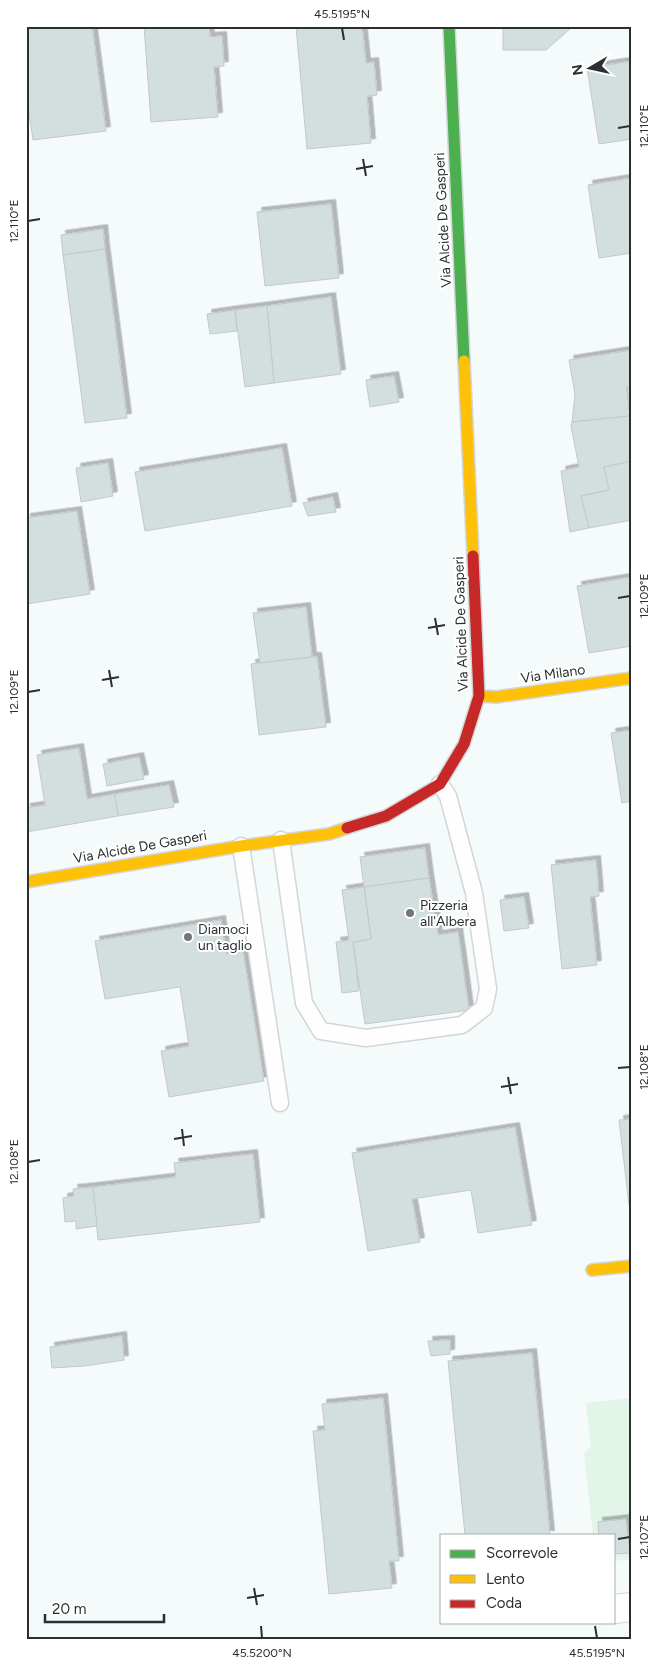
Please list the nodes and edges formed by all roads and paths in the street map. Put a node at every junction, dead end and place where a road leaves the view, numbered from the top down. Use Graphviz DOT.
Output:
graph roads {
  1 [pos="449,26"];
  2 [pos="632,678"];
  3 [pos="479,696"];
  4 [pos="440,784"];
  5 [pos="281,840"];
  6 [pos="241,846"];
  7 [pos="26,882"];
  8 [pos="280,1103"];
  9 [pos="632,1266"];
  10 [pos="592,1270"];
  11 [pos="632,1607"];
  12 [pos="616,1609"];
  1 -- 3 [label="street, Via Alcide De Gasperi"];
  2 -- 3 [label="street, Via Milano"];
  3 -- 4 [label="street, Via Alcide De Gasperi"];
  4 -- 5 [label="street, Via Alcide De Gasperi"];
  4 -- 5 [label="lane"];
  5 -- 6 [label="street, Via Alcide De Gasperi"];
  6 -- 7 [label="street, Via Alcide De Gasperi"];
  6 -- 8 [label="lane"];
  9 -- 10 [label="street"];
  11 -- 12 [label="street"];
}
